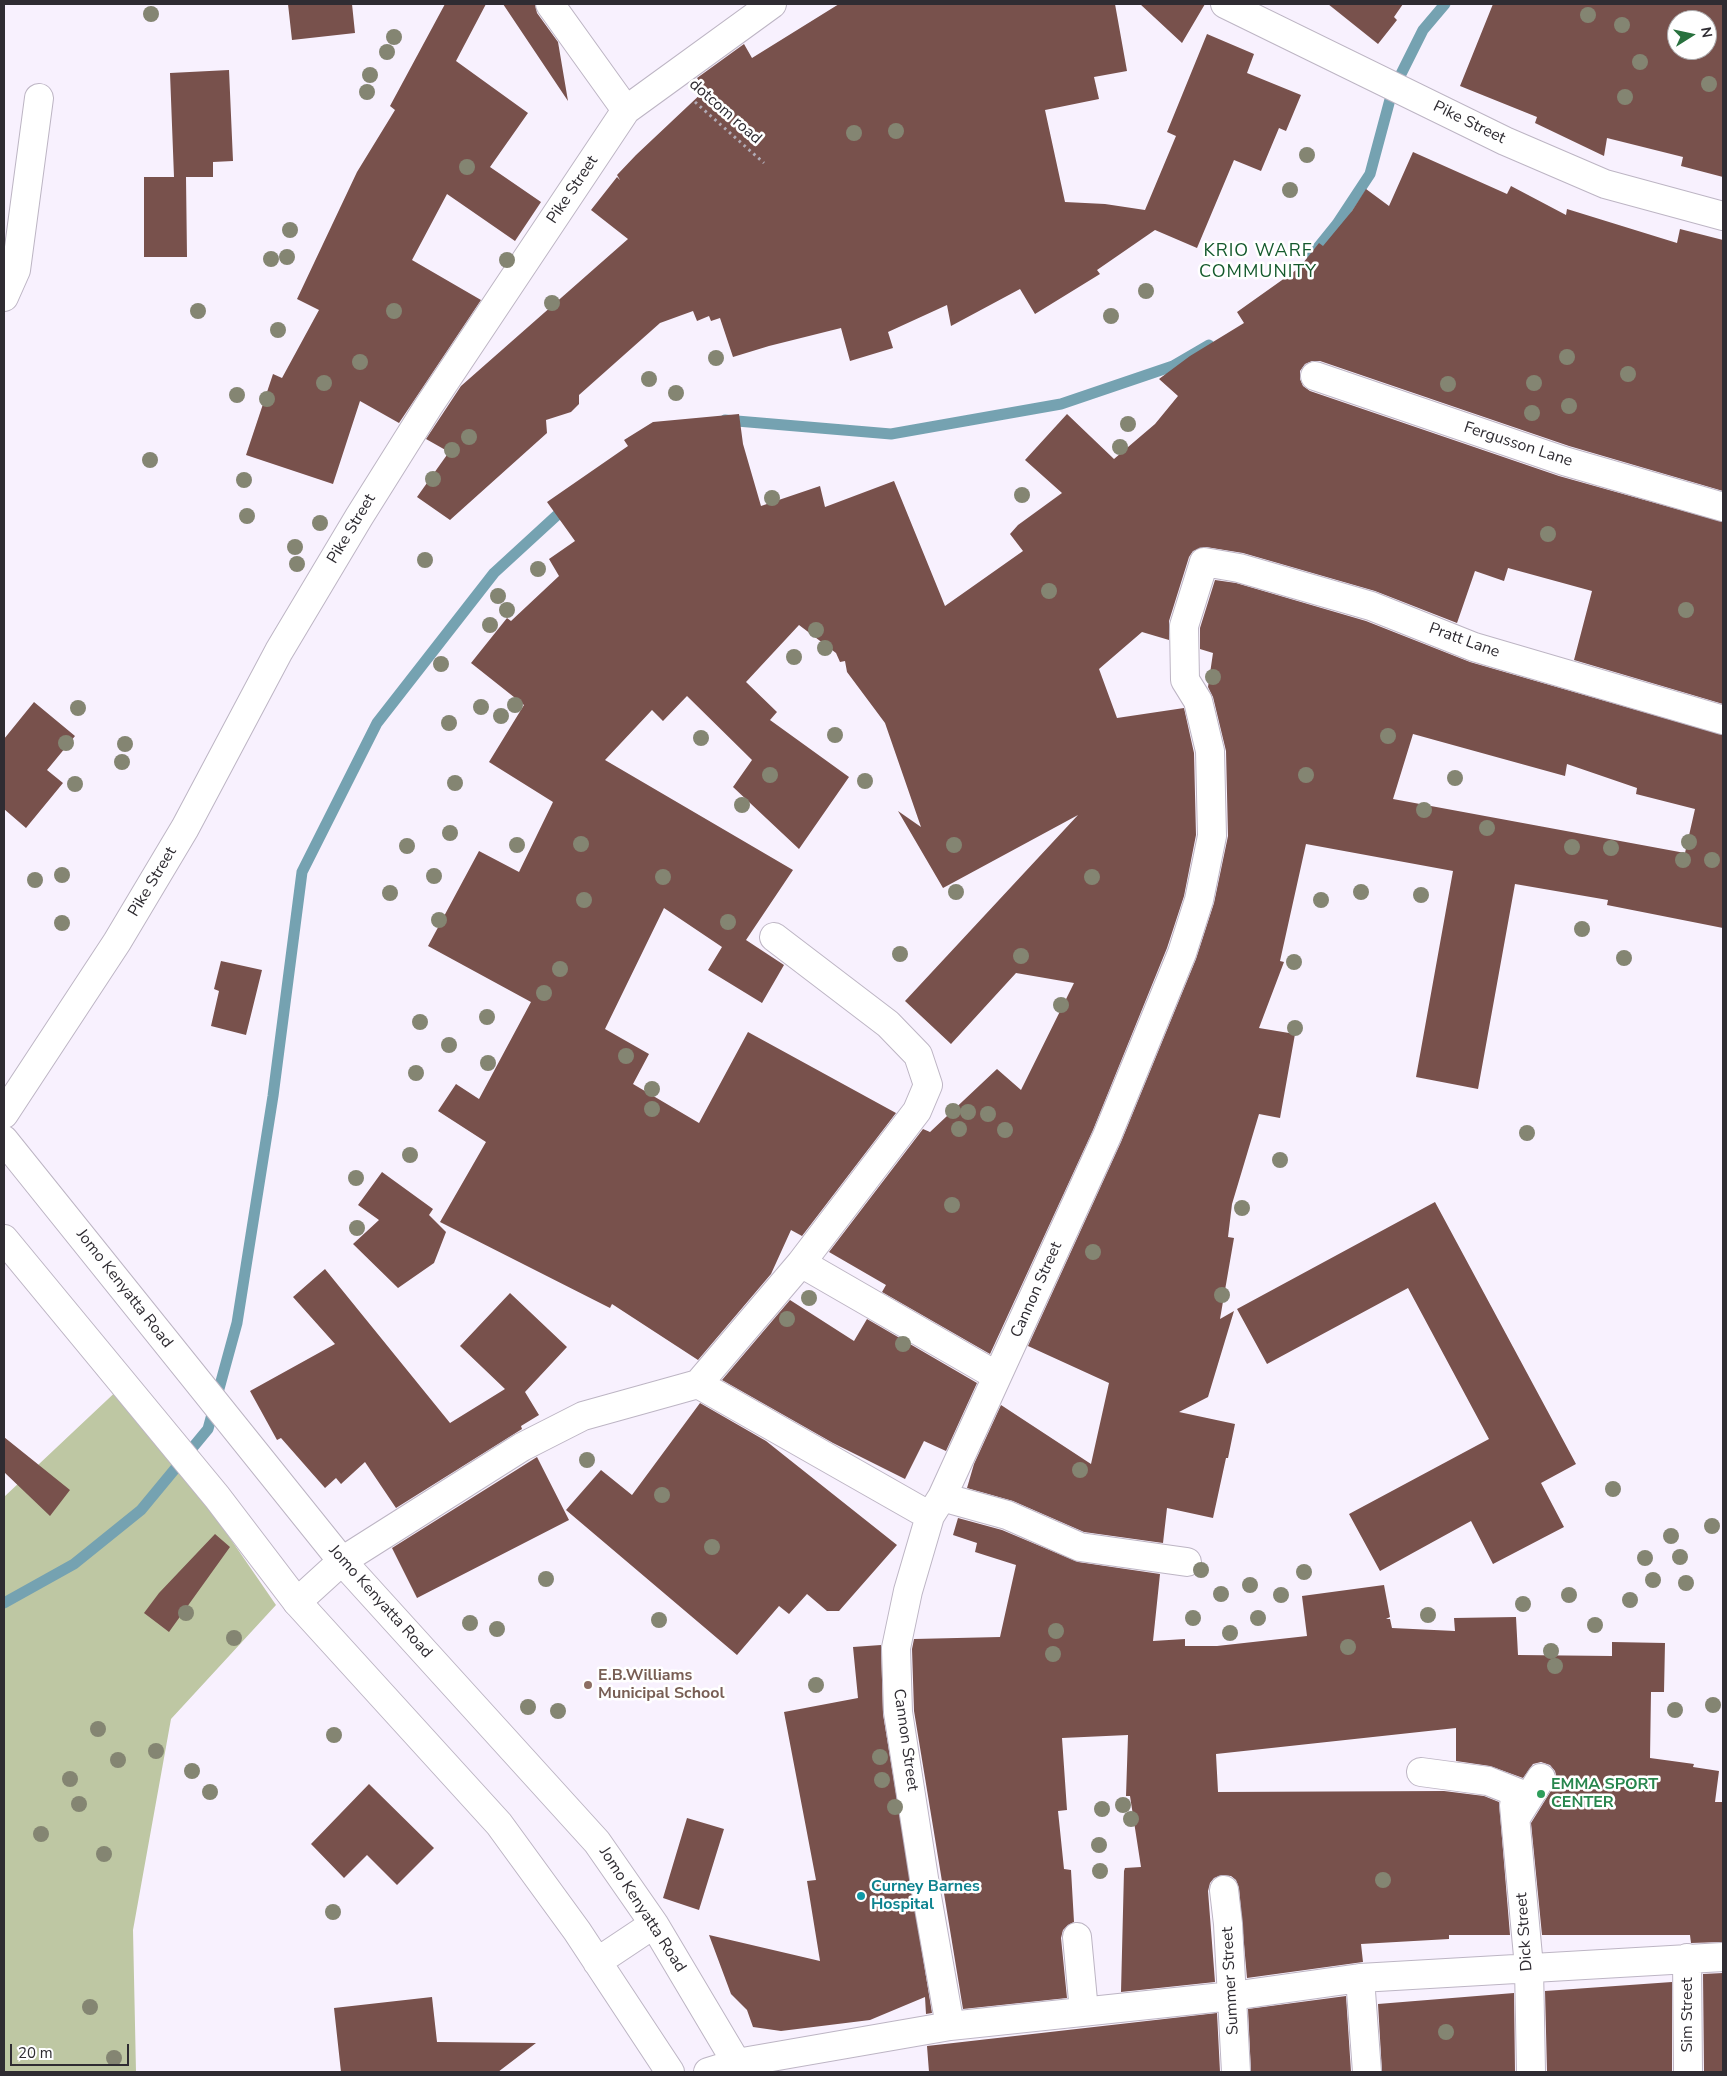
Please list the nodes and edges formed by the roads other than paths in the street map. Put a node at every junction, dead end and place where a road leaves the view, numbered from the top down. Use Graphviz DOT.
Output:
graph roads {
  1 [pos="550,4"];
  2 [pos="772,4"];
  3 [pos="1225,4"];
  4 [pos="38,98"];
  5 [pos="626,110"];
  6 [pos="1723,216"];
  7 [pos="4,298"];
  8 [pos="1315,376"];
  9 [pos="1723,507"];
  10 [pos="1204,562"];
  11 [pos="1723,720"];
  12 [pos="774,937"];
  13 [pos="4,1114"];
  14 [pos="4,1140"];
  15 [pos="4,1239"];
  16 [pos="801,1262"];
  17 [pos="998,1376"];
  18 [pos="698,1384"];
  19 [pos="936,1506"];
  20 [pos="342,1561"];
  21 [pos="1187,1562"];
  22 [pos="297,1602"];
  23 [pos="1421,1772"];
  24 [pos="1224,1890"];
  25 [pos="654,1924"];
  26 [pos="1077,1937"];
  27 [pos="1723,1957"];
  28 [pos="1687,1958"];
  29 [pos="597,1962"];
  30 [pos="1529,1967"];
  31 [pos="1360,1978"];
  32 [pos="1232,1996"];
  33 [pos="1084,2010"];
  34 [pos="950,2026"];
  35 [pos="740,2068"];
  36 [pos="670,2072"];
  37 [pos="708,2072"];
  38 [pos="1236,2072"];
  39 [pos="1368,2072"];
  40 [pos="1531,2072"];
  41 [pos="1688,2072"];
  1 -- 5 [label="street"];
  2 -- 5 [label="street, Pike Street"];
  3 -- 6 [label="street, Pike Street"];
  4 -- 7 [label="street"];
  5 -- 13 [label="street, Pike Street"];
  8 -- 9 [label="street, Fergusson Lane"];
  10 -- 11 [label="street, Pratt Lane"];
  10 -- 17 [label="street, Cannon Street"];
  12 -- 16 [label="street"];
  14 -- 20 [label="street, Jomo Kenyatta Road"];
  15 -- 22 [label="street"];
  16 -- 17 [label="street"];
  16 -- 18 [label="street"];
  17 -- 19 [label="street, Cannon Street"];
  18 -- 19 [label="street"];
  18 -- 20 [label="street"];
  19 -- 21 [label="street"];
  19 -- 34 [label="street, Cannon Street"];
  20 -- 22 [label="street"];
  20 -- 25 [label="street, Jomo Kenyatta Road"];
  22 -- 29 [label="street"];
  23 -- 30 [label="street, Dick Street"];
  24 -- 32 [label="street, Summer Street"];
  25 -- 29 [label="street"];
  25 -- 35 [label="street, Jomo Kenyatta Road"];
  26 -- 33 [label="street"];
  27 -- 28 [label="street"];
  28 -- 30 [label="street"];
  28 -- 41 [label="street, Sim Street"];
  29 -- 36 [label="street"];
  30 -- 31 [label="street"];
  30 -- 40 [label="street, Dick Street"];
  31 -- 32 [label="street"];
  31 -- 39 [label="street"];
  32 -- 33 [label="street"];
  32 -- 38 [label="street, Summer Street"];
  33 -- 34 [label="street"];
  34 -- 35 [label="street"];
  35 -- 37 [label="street"];
}
